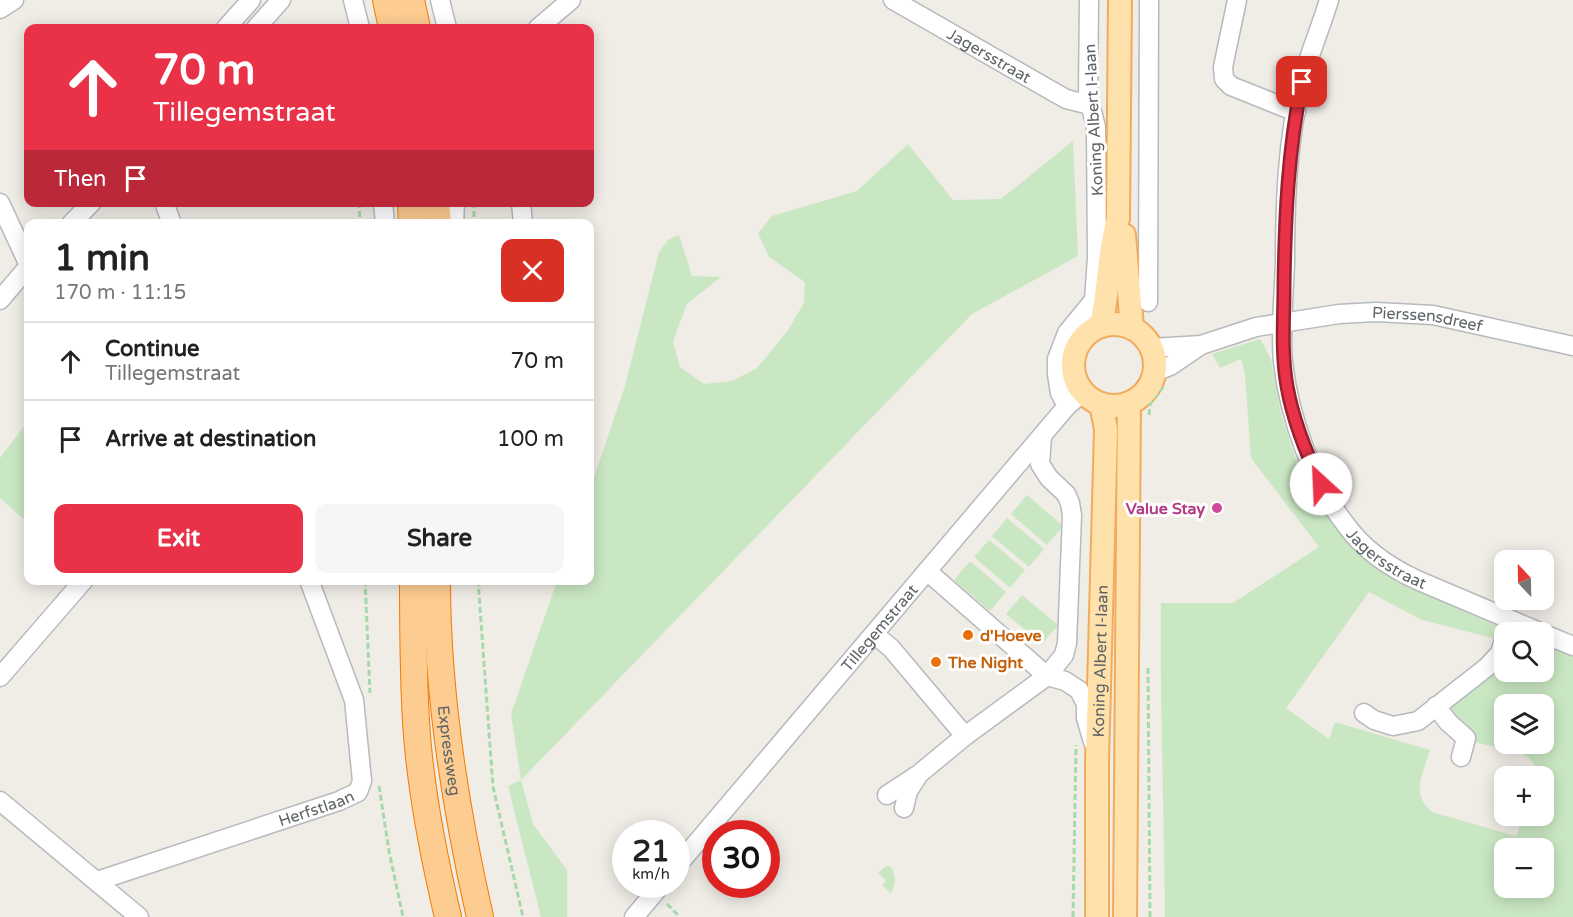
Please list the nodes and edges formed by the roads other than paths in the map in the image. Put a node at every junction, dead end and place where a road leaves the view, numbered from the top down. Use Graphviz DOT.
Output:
graph roads {
  1 [pos="14,0"];
  2 [pos="251,0"];
  3 [pos="281,0"];
  4 [pos="353,0"];
  5 [pos="386,0"];
  6 [pos="411,0"];
  7 [pos="440,0"];
  8 [pos="572,0"];
  9 [pos="892,0"];
  10 [pos="1089,0"];
  11 [pos="1120,0"];
  12 [pos="1149,0"];
  13 [pos="1237,0"];
  14 [pos="1329,0"];
  15 [pos="0,9"];
  16 [pos="230,24"];
  17 [pos="260,24"];
  18 [pos="359,24"];
  19 [pos="391,24"];
  20 [pos="416,24"];
  21 [pos="446,24"];
  22 [pos="543,24"];
  23 [pos="1090,105"];
  24 [pos="1296,112"];
  25 [pos="0,203"];
  26 [pos="87,207"];
  27 [pos="76,219"];
  28 [pos="1119,230"];
  29 [pos="1147,234"];
  30 [pos="24,256"];
  31 [pos="24,270"];
  32 [pos="0,300"];
  33 [pos="1148,302"];
  34 [pos="1282,325"];
  35 [pos="1101,326"];
  36 [pos="1132,327"];
  37 [pos="1201,345"];
  38 [pos="1573,346"];
  39 [pos="1152,348"];
  40 [pos="1162,369"];
  41 [pos="1084,400"];
  42 [pos="1129,403"];
  43 [pos="1042,436"];
  44 [pos="1019,463"];
  45 [pos="1040,464"];
  46 [pos="927,571"];
  47 [pos="80,585"];
  48 [pos="311,585"];
  49 [pos="413,585"];
  50 [pos="437,585"];
  51 [pos="1499,622"];
  52 [pos="874,634"];
  53 [pos="1554,638"];
  54 [pos="1573,646"];
  55 [pos="1494,659"];
  56 [pos="1047,676"];
  57 [pos="0,677"];
  58 [pos="1436,706"];
  59 [pos="1364,713"];
  60 [pos="965,736"];
  61 [pos="1461,757"];
  62 [pos="1097,761"];
  63 [pos="919,774"];
  64 [pos="887,795"];
  65 [pos="0,801"];
  66 [pos="904,808"];
  67 [pos="690,851"];
  68 [pos="97,881"];
  69 [pos="650,898"];
  70 [pos="139,917"];
  71 [pos="448,917"];
  72 [pos="480,917"];
  73 [pos="634,917"];
  74 [pos="1097,917"];
  75 [pos="1125,917"];
  1 -- 15 [label="street"];
  2 -- 16 [label="street"];
  3 -- 17 [label="street"];
  4 -- 18 [label="street"];
  5 -- 19 [label="highway"];
  6 -- 20 [label="highway"];
  7 -- 21 [label="street"];
  8 -- 22 [label="street"];
  9 -- 23 [label="street, Jagersstraat"];
  10 -- 23 [label="street, Koning Albert I-laan"];
  11 -- 28 [label="main road, Koning Albert I-laan"];
  12 -- 29 [label="street"];
  13 -- 24 [label="street"];
  14 -- 24 [label="street"];
  23 -- 41 [label="street, Koning Albert I-laan"];
  24 -- 34 [label="street"];
  25 -- 30 [label="street"];
  26 -- 27 [label="street"];
  28 -- 29 [label="street"];
  28 -- 35 [label="main road, Koning Albert I-laan"];
  28 -- 36 [label="main road, Koning Albert I-laan"];
  29 -- 33 [label="street"];
  31 -- 32 [label="street"];
  34 -- 37 [label="street"];
  34 -- 38 [label="street, Pierssensdreef"];
  34 -- 51 [label="street, Jagersstraat"];
  35 -- 36 [label="main road"];
  35 -- 41 [label="main road, Koning Albert I-laan"];
  36 -- 39 [label="main road"];
  37 -- 39 [label="street"];
  37 -- 40 [label="street"];
  39 -- 40 [label="main road"];
  40 -- 42 [label="main road"];
  41 -- 42 [label="main road"];
  41 -- 43 [label="street, Tillegemstraat"];
  41 -- 62 [label="main road, Koning Albert I-laan"];
  42 -- 75 [label="main road, Koning Albert I-laan"];
  43 -- 44 [label="street, Tillegemstraat"];
  43 -- 45 [label="street"];
  44 -- 45 [label="street"];
  44 -- 46 [label="street, Tillegemstraat"];
  45 -- 56 [label="street"];
  46 -- 52 [label="street, Tillegemstraat"];
  46 -- 56 [label="street"];
  47 -- 57 [label="street"];
  48 -- 68 [label="street, Herfstlaan"];
  49 -- 71 [label="highway, Expressweg"];
  50 -- 72 [label="highway, Expressweg"];
  52 -- 60 [label="street"];
  52 -- 67 [label="street, Tillegemstraat"];
  53 -- 54 [label="street, Jagersstraat"];
  55 -- 58 [label="street"];
  56 -- 60 [label="street"];
  56 -- 62 [label="street"];
  58 -- 59 [label="street"];
  58 -- 61 [label="street"];
  60 -- 63 [label="street"];
  62 -- 74 [label="main road, Koning Albert I-laan"];
  63 -- 64 [label="street"];
  63 -- 66 [label="street"];
  65 -- 68 [label="street"];
  68 -- 70 [label="street"];
  69 -- 73 [label="street"];
}
